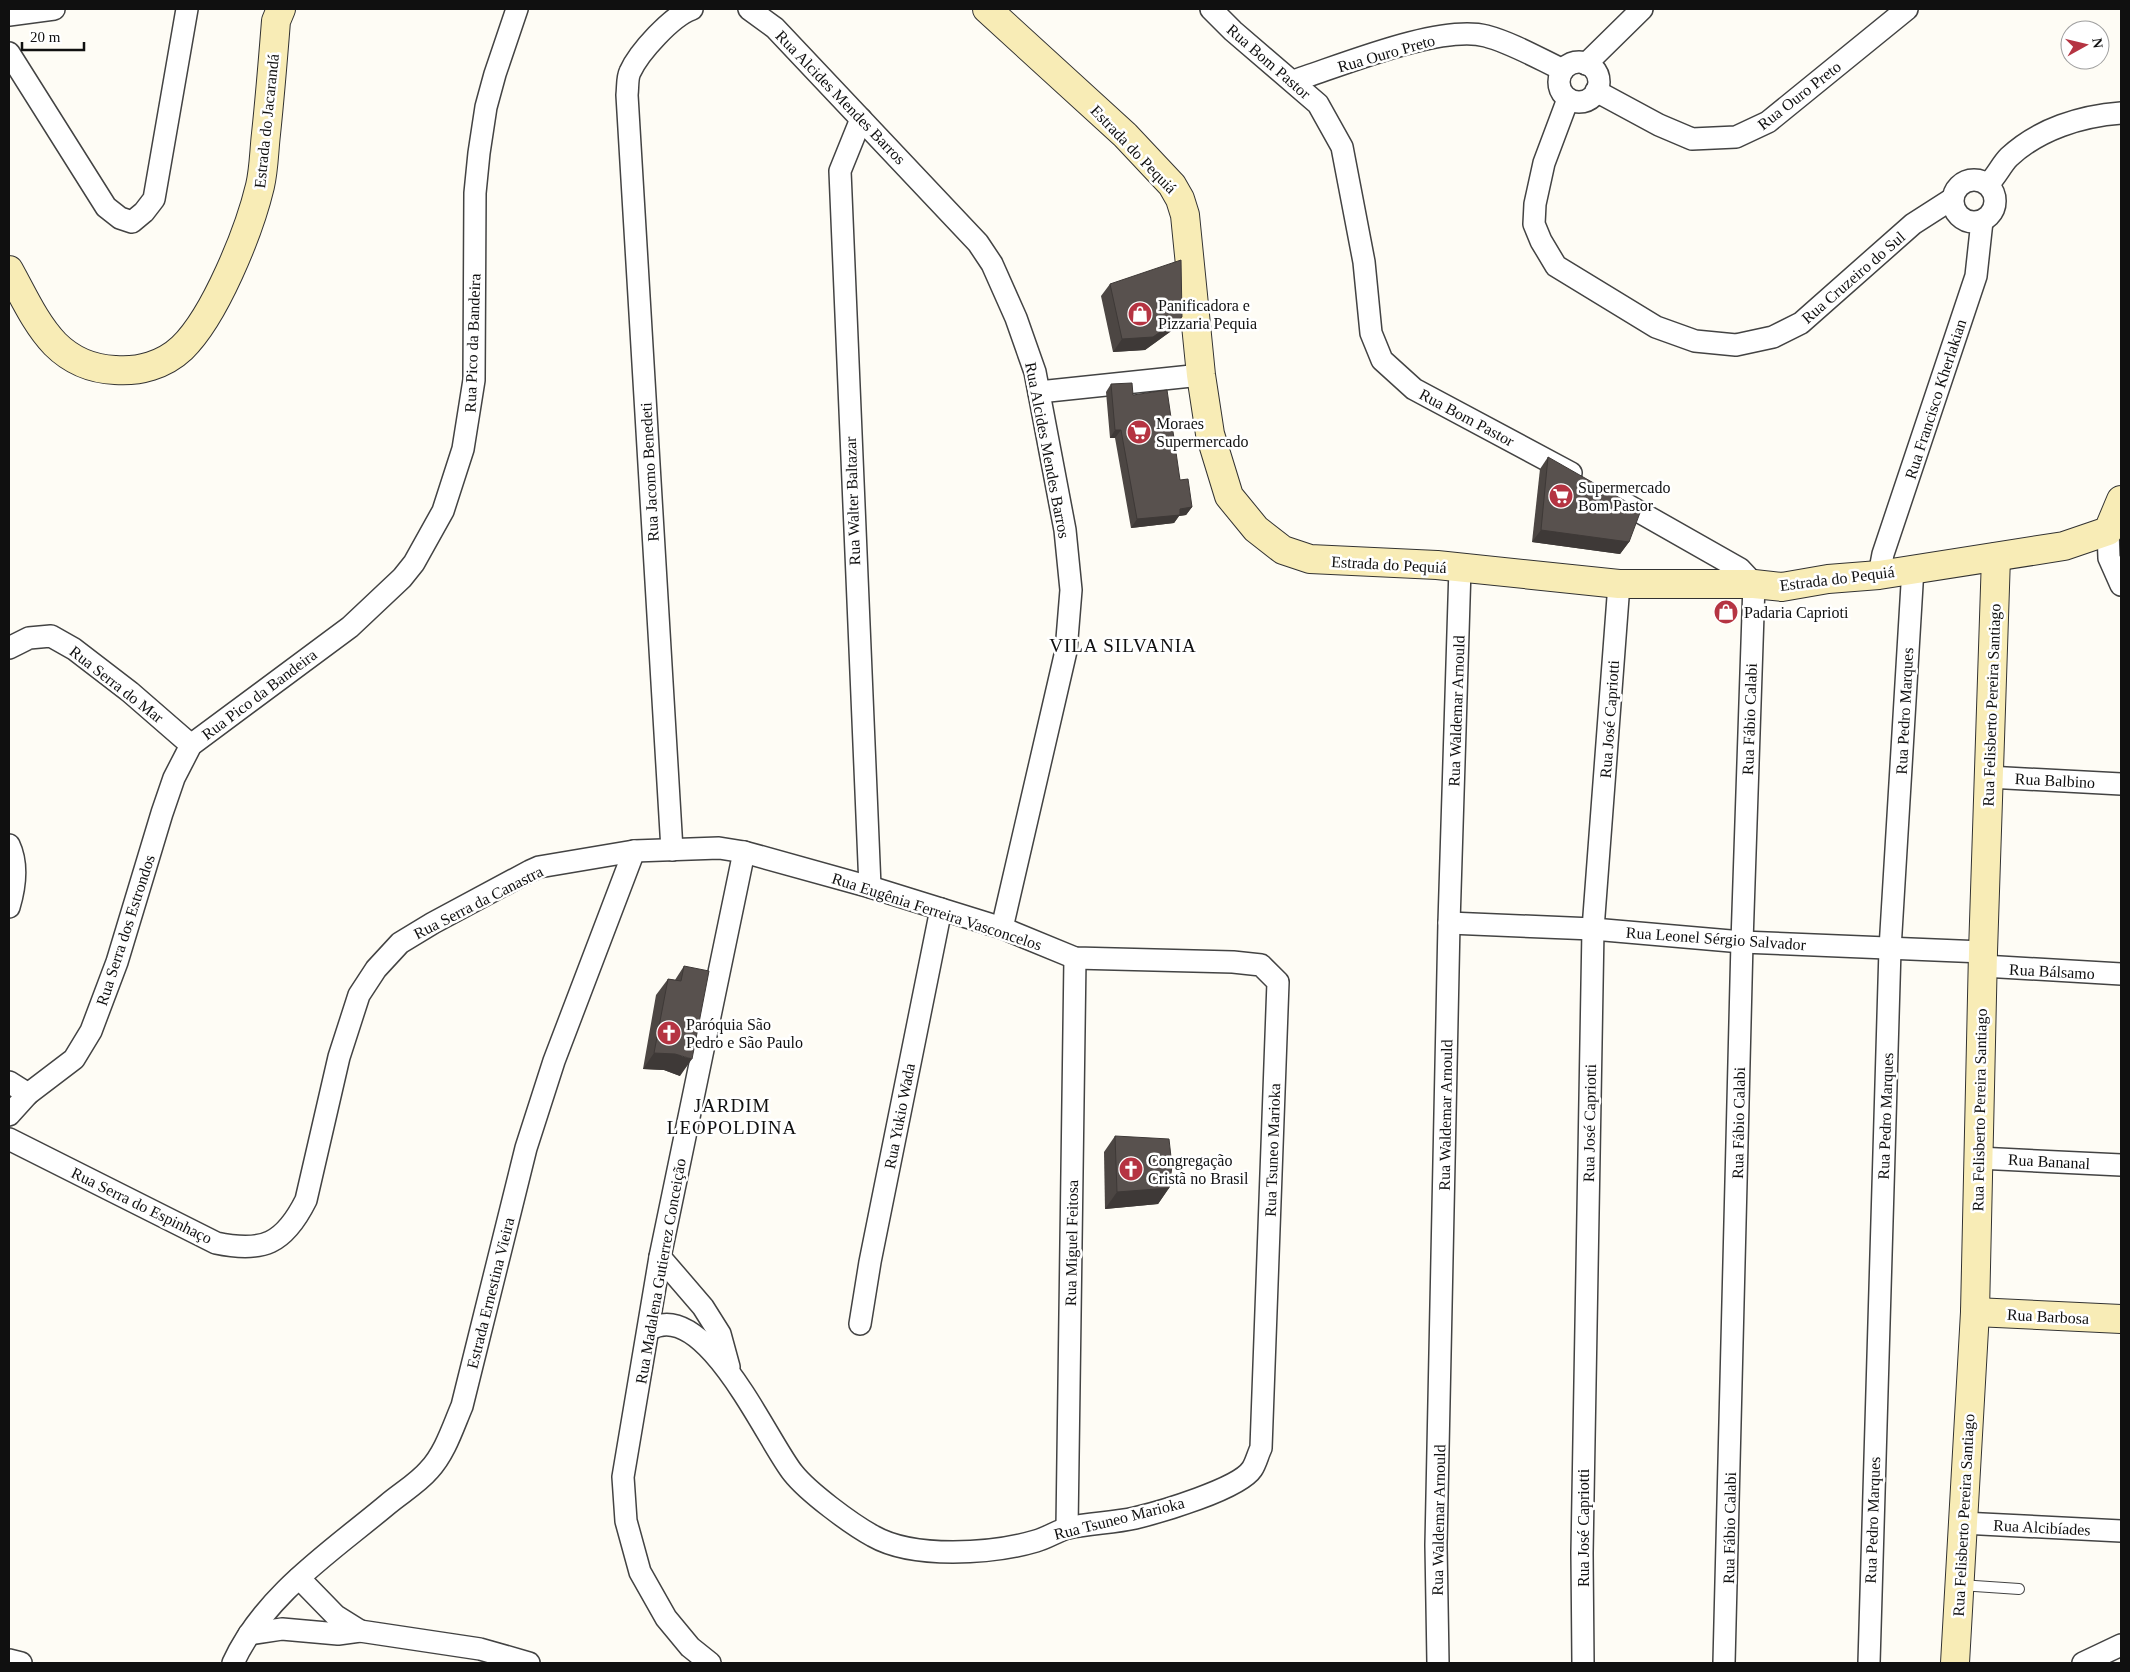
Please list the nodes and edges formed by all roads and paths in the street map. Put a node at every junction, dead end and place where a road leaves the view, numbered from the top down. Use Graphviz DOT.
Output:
graph roads {
  1 [pos="54,9"];
  2 [pos="187,9"];
  3 [pos="281,9"];
  4 [pos="517,9"];
  5 [pos="692,9"];
  6 [pos="749,9"];
  7 [pos="987,9"];
  8 [pos="1210,9"];
  9 [pos="1642,9"];
  10 [pos="1907,9"];
  11 [pos="9,15"];
  12 [pos="9,53"];
  13 [pos="1586,64"];
  14 [pos="1563,70"];
  15 [pos="1293,81"];
  16 [pos="1596,91"];
  17 [pos="1568,98"];
  18 [pos="2121,113"];
  19 [pos="861,118"];
  20 [pos="1988,184"];
  21 [pos="1952,200"];
  22 [pos="1982,221"];
  23 [pos="9,270"];
  24 [pos="1201,376"];
  25 [pos="1039,392"];
  26 [pos="2121,500"];
  27 [pos="2108,531"];
  28 [pos="1996,557"];
  29 [pos="1460,568"];
  30 [pos="1913,568"];
  31 [pos="1879,575"];
  32 [pos="1619,584"];
  33 [pos="1754,584"];
  34 [pos="2121,584"];
  35 [pos="9,648"];
  36 [pos="191,745"];
  37 [pos="1988,777"];
  38 [pos="2121,784"];
  39 [pos="9,845"];
  40 [pos="672,850"];
  41 [pos="634,851"];
  42 [pos="744,852"];
  43 [pos="870,887"];
  44 [pos="9,907"];
  45 [pos="942,909"];
  46 [pos="1450,923"];
  47 [pos="1002,928"];
  48 [pos="1593,928"];
  49 [pos="1742,942"];
  50 [pos="1890,949"];
  51 [pos="1075,958"];
  52 [pos="1983,959"];
  53 [pos="1233,962"];
  54 [pos="2121,974"];
  55 [pos="9,1082"];
  56 [pos="28,1094"];
  57 [pos="9,1115"];
  58 [pos="9,1139"];
  59 [pos="1978,1158"];
  60 [pos="2121,1165"];
  61 [pos="280,1238"];
  62 [pos="660,1257"];
  63 [pos="1975,1312"];
  64 [pos="2121,1319"];
  65 [pos="860,1324"];
  66 [pos="649,1330"];
  67 [pos="731,1372"];
  68 [pos="1962,1523"];
  69 [pos="1067,1528"];
  70 [pos="2121,1530"];
  71 [pos="299,1578"];
  72 [pos="1959,1584"];
  73 [pos="2019,1589"];
  74 [pos="360,1631"];
  75 [pos="249,1634"];
  76 [pos="2121,1645"];
  77 [pos="688,1655"];
  78 [pos="9,1660"];
  79 [pos="21,1663"];
  80 [pos="233,1663"];
  81 [pos="529,1663"];
  82 [pos="710,1663"];
  83 [pos="1438,1663"];
  84 [pos="1583,1663"];
  85 [pos="1724,1663"];
  86 [pos="1869,1663"];
  87 [pos="1955,1663"];
  88 [pos="2083,1663"];
  1 -- 11 [label="street"];
  2 -- 12 [label="street"];
  3 -- 23 [label="main road, Estrada do Jacarandá"];
  4 -- 36 [label="street, Rua Pico da Bandeira"];
  5 -- 40 [label="street, Rua Jacomo Benedeti"];
  6 -- 19 [label="street, Rua Alcides Mendes Barros"];
  7 -- 24 [label="main road, Estrada do Pequiá"];
  8 -- 15 [label="street, Rua Bom Pastor"];
  9 -- 13 [label="street"];
  10 -- 16 [label="street, Rua Ouro Preto"];
  13 -- 14 [label="street"];
  13 -- 16 [label="street"];
  14 -- 15 [label="street, Rua Ouro Preto"];
  14 -- 17 [label="street"];
  15 -- 33 [label="street, Rua Bom Pastor"];
  16 -- 17 [label="street"];
  17 -- 21 [label="street, Rua Cruzeiro do Sul"];
  18 -- 20 [label="street"];
  19 -- 25 [label="street, Rua Alcides Mendes Barros"];
  19 -- 43 [label="street, Rua Walter Baltazar"];
  20 -- 21 [label="street"];
  20 -- 22 [label="street"];
  21 -- 22 [label="street"];
  22 -- 31 [label="street, Rua Francisco Kherlakian"];
  24 -- 25 [label="street"];
  24 -- 29 [label="main road, Estrada do Pequiá"];
  25 -- 47 [label="street, Rua Alcides Mendes Barros"];
  26 -- 27 [label="main road"];
  27 -- 28 [label="main road, Estrada do Pequiá"];
  27 -- 34 [label="street"];
  28 -- 30 [label="main road, Estrada do Pequiá"];
  28 -- 37 [label="main road, Rua Felisberto Pereira Santiago"];
  29 -- 32 [label="main road, Estrada do Pequiá"];
  29 -- 46 [label="street, Rua Waldemar Arnould"];
  30 -- 31 [label="main road, Estrada do Pequiá"];
  30 -- 50 [label="street, Rua Pedro Marques"];
  31 -- 33 [label="main road, Estrada do Pequiá"];
  32 -- 33 [label="main road, Estrada do Pequiá"];
  32 -- 48 [label="street, Rua José Capriotti"];
  33 -- 49 [label="street, Rua Fábio Calabi"];
  35 -- 36 [label="street, Rua Serra do Mar"];
  36 -- 56 [label="street, Rua Serra dos Estrondos"];
  37 -- 38 [label="street, Rua Balbino"];
  37 -- 52 [label="main road, Rua Felisberto Pereira Santiago"];
  39 -- 44 [label="street"];
  40 -- 41 [label="street, Rua Serra da Canastra"];
  40 -- 42 [label="street, Rua Eugênia Ferreira Vasconcelos"];
  41 -- 61 [label="street, Rua Serra da Canastra"];
  41 -- 71 [label="street, Estrada Ernestina Vieira"];
  42 -- 43 [label="street, Rua Eugênia Ferreira Vasconcelos"];
  42 -- 62 [label="street, Rua Madalena Gutierrez Conceição"];
  43 -- 45 [label="street, Rua Eugênia Ferreira Vasconcelos"];
  45 -- 47 [label="street, Rua Eugênia Ferreira Vasconcelos"];
  45 -- 65 [label="street, Rua Yukio Wada"];
  46 -- 48 [label="street, Rua Leonel Sérgio Salvador"];
  46 -- 83 [label="street, Rua Waldemar Arnould"];
  47 -- 51 [label="street, Rua Eugênia Ferreira Vasconcelos"];
  48 -- 49 [label="street, Rua Leonel Sérgio Salvador"];
  48 -- 84 [label="street, Rua José Capriotti"];
  49 -- 50 [label="street, Rua Leonel Sérgio Salvador"];
  49 -- 85 [label="street, Rua Fábio Calabi"];
  50 -- 52 [label="street, Rua Leonel Sérgio Salvador"];
  50 -- 86 [label="street, Rua Pedro Marques"];
  51 -- 53 [label="street, Rua Eugênia Ferreira Vasconcelos"];
  51 -- 69 [label="street, Rua Miguel Feitosa"];
  52 -- 54 [label="street, Rua Bálsamo"];
  52 -- 59 [label="main road, Rua Felisberto Pereira Santiago"];
  53 -- 69 [label="street, Rua Tsuneo Marioka"];
  55 -- 56 [label="street"];
  56 -- 57 [label="street"];
  58 -- 61 [label="street, Rua Serra do Espinhaço"];
  59 -- 60 [label="street, Rua Bananal"];
  59 -- 63 [label="main road, Rua Felisberto Pereira Santiago"];
  62 -- 66 [label="street, Rua Madalena Gutierrez Conceição"];
  62 -- 67 [label="street, Rua Tsuneo Marioka"];
  63 -- 64 [label="main road, Rua Barbosa"];
  63 -- 68 [label="main road, Rua Felisberto Pereira Santiago"];
  66 -- 67 [label="street, Rua Tsuneo Marioka"];
  66 -- 77 [label="street, Rua Madalena Gutierrez Conceição"];
  67 -- 69 [label="street, Rua Tsuneo Marioka"];
  68 -- 70 [label="street, Rua Alcibíades"];
  68 -- 72 [label="main road, Rua Felisberto Pereira Santiago"];
  71 -- 74 [label="street"];
  71 -- 75 [label="street, Estrada Ernestina Vieira"];
  72 -- 73 [label="lane"];
  72 -- 87 [label="main road, Rua Felisberto Pereira Santiago"];
  74 -- 75 [label="street"];
  74 -- 81 [label="street"];
  75 -- 80 [label="street, Estrada Ernestina Vieira"];
  76 -- 88 [label="street"];
  77 -- 82 [label="street, Rua Madalena Gutierrez Conceição"];
  78 -- 79 [label="street"];
}
